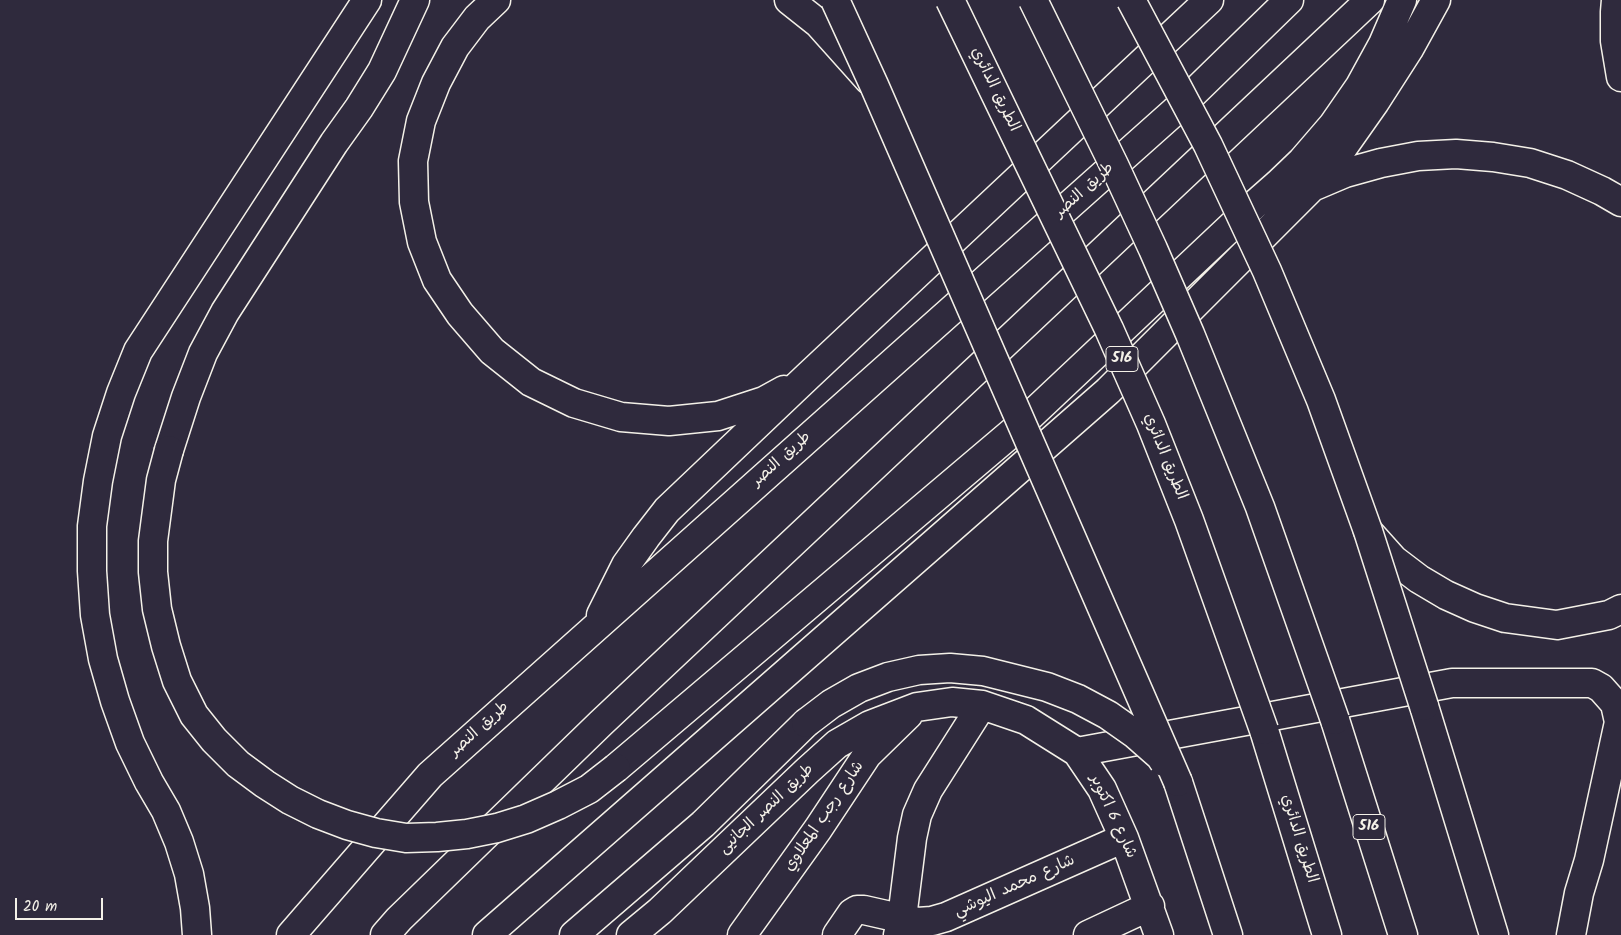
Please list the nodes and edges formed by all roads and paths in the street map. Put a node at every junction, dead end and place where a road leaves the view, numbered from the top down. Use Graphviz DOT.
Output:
graph roads {
  1 [pos="367,0"];
  2 [pos="415,0"];
  3 [pos="496,0"];
  4 [pos="789,0"];
  5 [pos="835,0"];
  6 [pos="950,0"];
  7 [pos="1033,0"];
  8 [pos="1131,0"];
  9 [pos="1209,0"];
  10 [pos="1288,0"];
  11 [pos="1370,0"];
  12 [pos="1402,0"];
  13 [pos="1436,0"];
  14 [pos="1616,0"];
  15 [pos="1621,77"];
  16 [pos="874,85"];
  17 [pos="1311,188"];
  18 [pos="1621,202"];
  19 [pos="807,377"];
  20 [pos="1368,531"];
  21 [pos="1621,609"];
  22 [pos="595,627"];
  23 [pos="982,705"];
  24 [pos="917,707"];
  25 [pos="1077,752"];
  26 [pos="1178,782"];
  27 [pos="1124,838"];
  28 [pos="1150,906"];
  29 [pos="900,926"];
  30 [pos="197,935"];
  31 [pos="291,935"];
  32 [pos="385,935"];
  33 [pos="487,935"];
  34 [pos="574,935"];
  35 [pos="631,935"];
  36 [pos="742,935"];
  37 [pos="837,935"];
  38 [pos="1088,935"];
  39 [pos="1160,935"];
  40 [pos="1228,935"];
  41 [pos="1328,935"];
  42 [pos="1403,935"];
  43 [pos="1494,935"];
  44 [pos="1572,935"];
  1 -- 30 [label="main road"];
  2 -- 12 [label="main road, bridge"];
  3 -- 19 [label="main road"];
  4 -- 16 [label="main road, bridge"];
  5 -- 16 [label="main road, bridge"];
  6 -- 41 [label="main road, الطريق الدائري / 516, bridge"];
  7 -- 42 [label="main road, 516, bridge"];
  8 -- 20 [label="main road, bridge"];
  9 -- 19 [label="main road"];
  10 -- 22 [label="main road, طريق النصر"];
  11 -- 32 [label="main road"];
  13 -- 17 [label="main road"];
  14 -- 15 [label="main road"];
  16 -- 26 [label="main road, bridge"];
  17 -- 18 [label="main road"];
  17 -- 33 [label="main road"];
  19 -- 22 [label="main road"];
  20 -- 21 [label="main road"];
  20 -- 43 [label="main road, bridge"];
  22 -- 31 [label="main road, طريق النصر"];
  23 -- 24 [label="main road, شارع 6 اكتوبر"];
  23 -- 25 [label="main road, شارع 6 اكتوبر"];
  23 -- 29 [label="main road"];
  24 -- 35 [label="main road, طريق النصر الجانيى"];
  24 -- 36 [label="main road, شارع رجب المعلاوي"];
  25 -- 27 [label="main road, شارع 6 اكتوبر"];
  25 -- 44 [label="main road"];
  26 -- 34 [label="main road, bridge"];
  26 -- 40 [label="main road"];
  27 -- 28 [label="main road, شارع 6 اكتوبر"];
  27 -- 29 [label="main road, شارع محمد اليوشي"];
  28 -- 38 [label="main road"];
  28 -- 39 [label="main road, شارع 6 اكتوبر"];
  29 -- 37 [label="main road, شارع محمد اليوشي"];
}
